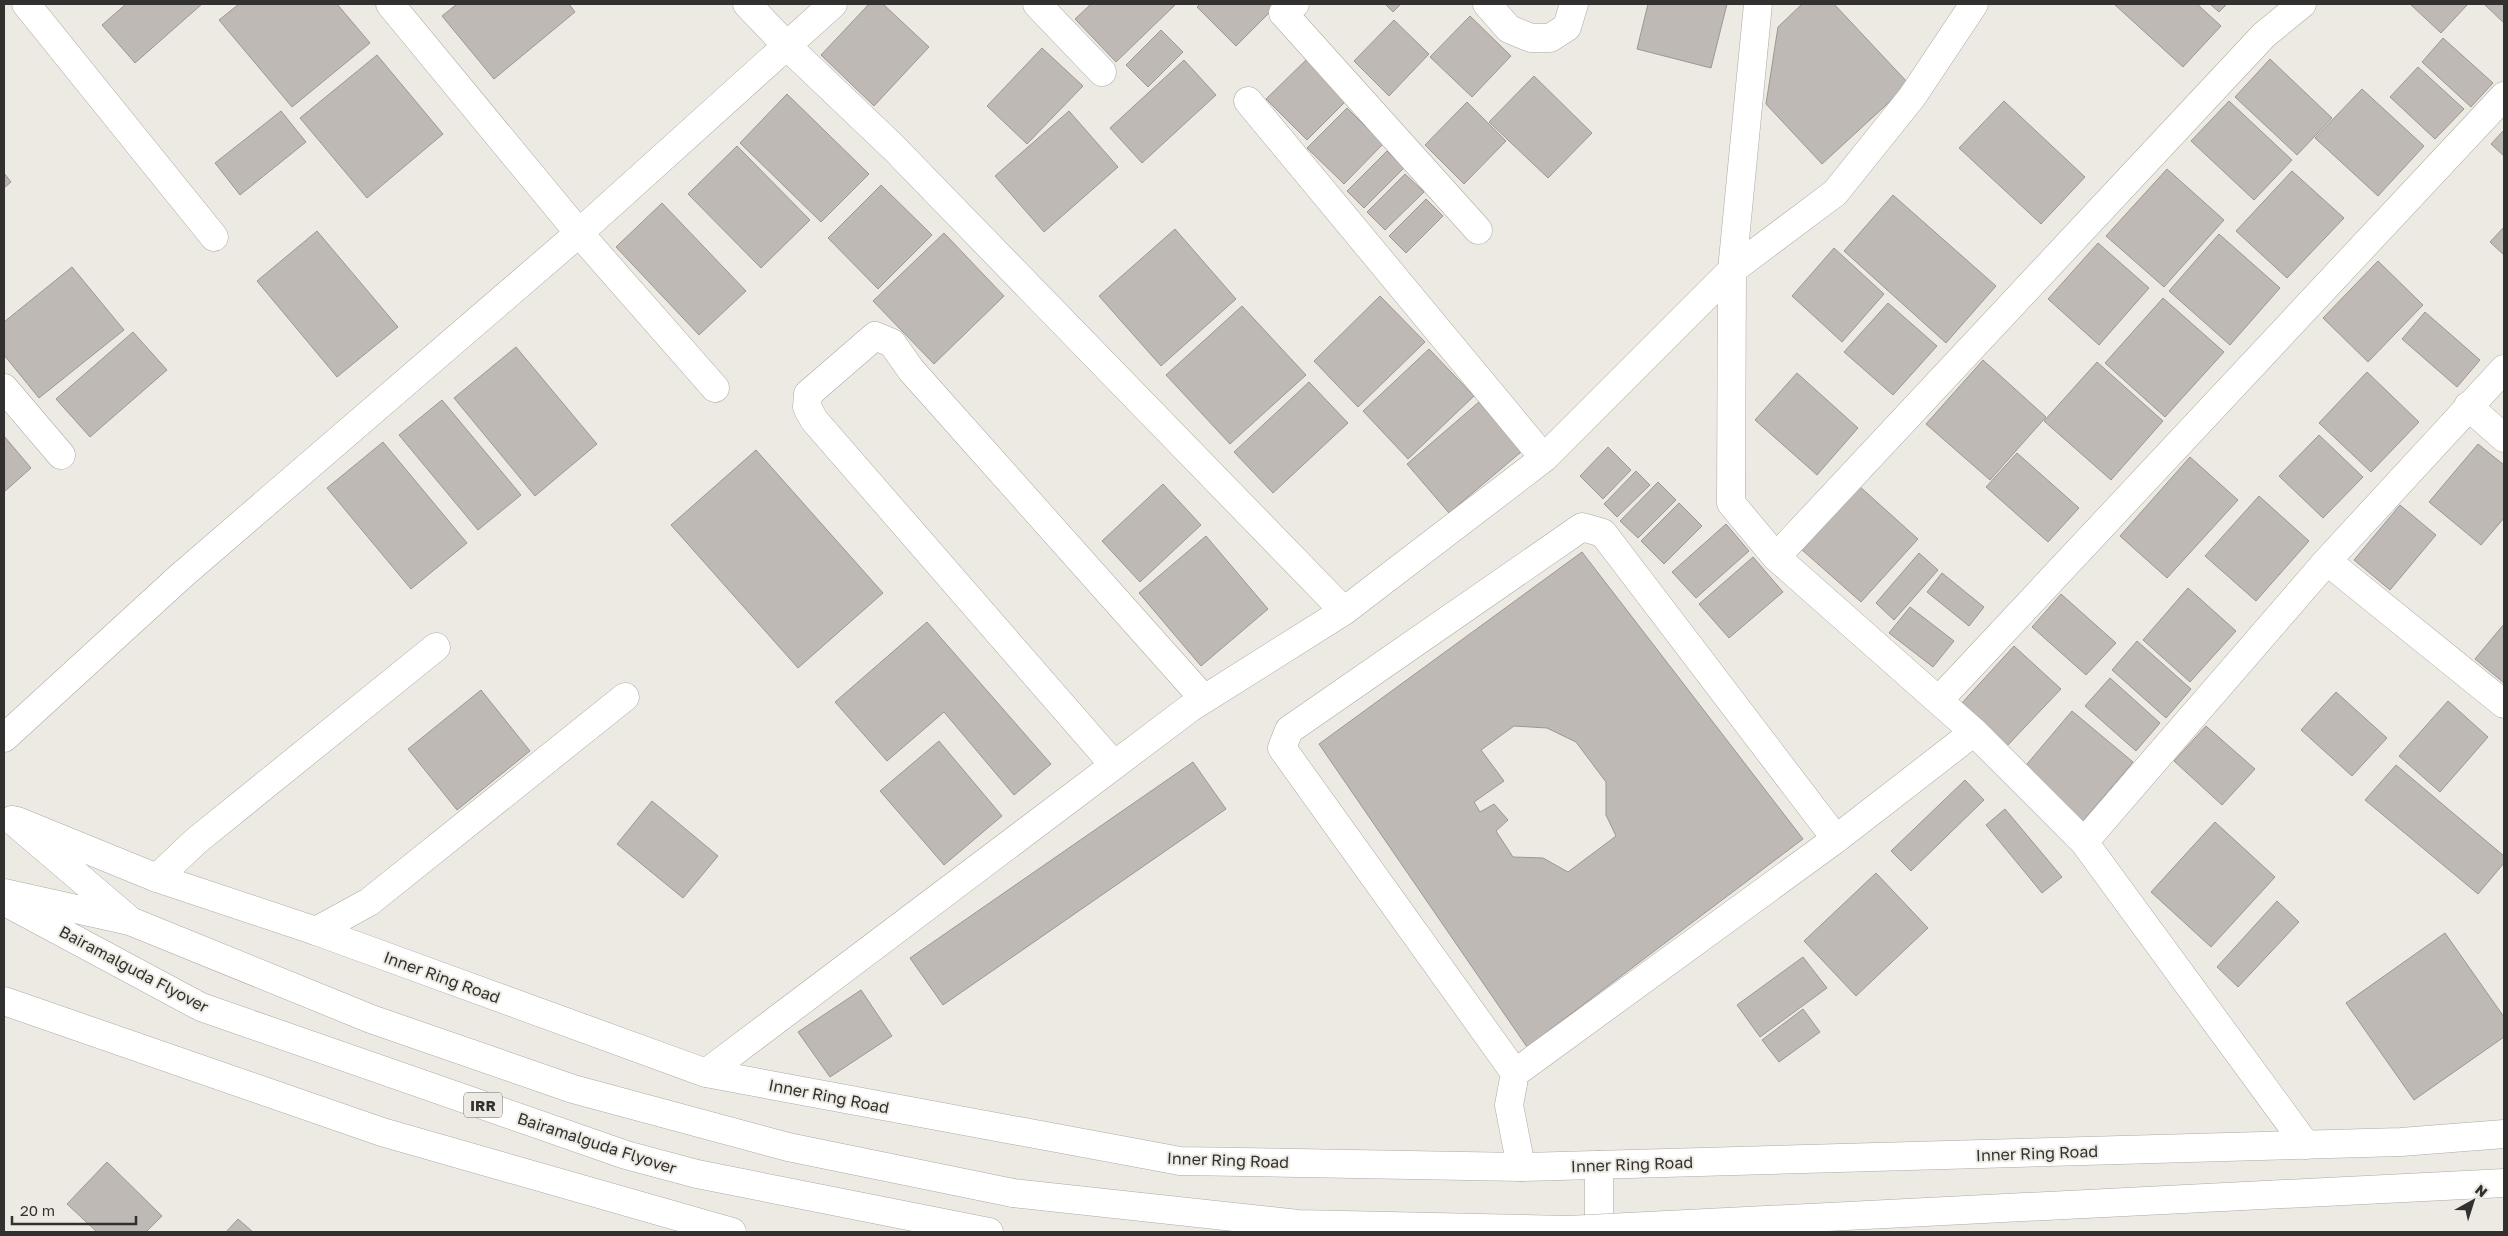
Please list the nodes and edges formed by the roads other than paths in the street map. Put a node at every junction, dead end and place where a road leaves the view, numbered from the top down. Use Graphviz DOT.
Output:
graph roads {
  1 [pos="26,4"];
  2 [pos="390,4"];
  3 [pos="747,4"];
  4 [pos="833,4"];
  5 [pos="1037,4"];
  6 [pos="1295,4"];
  7 [pos="1487,4"];
  8 [pos="1574,4"];
  9 [pos="1758,4"];
  10 [pos="1974,4"];
  11 [pos="2302,4"];
  12 [pos="788,46"];
  13 [pos="1102,72"];
  14 [pos="2504,96"];
  15 [pos="1248,102"];
  16 [pos="1478,230"];
  17 [pos="579,233"];
  18 [pos="214,238"];
  19 [pos="1732,270"];
  20 [pos="2504,369"];
  21 [pos="4,388"];
  22 [pos="715,388"];
  23 [pos="2468,406"];
  24 [pos="2504,438"];
  25 [pos="61,455"];
  26 [pos="1544,458"];
  27 [pos="1776,557"];
  28 [pos="2327,561"];
  29 [pos="1344,611"];
  30 [pos="436,647"];
  31 [pos="625,697"];
  32 [pos="1204,699"];
  33 [pos="1939,700"];
  34 [pos="2504,704"];
  35 [pos="1974,732"];
  36 [pos="4,738"];
  37 [pos="1114,765"];
  38 [pos="8,818"];
  39 [pos="1836,839"];
  40 [pos="2084,842"];
  41 [pos="157,878"];
  42 [pos="4,893"];
  43 [pos="4,901"];
  44 [pos="130,921"];
  45 [pos="316,932"];
  46 [pos="4,1001"];
  47 [pos="706,1073"];
  48 [pos="1515,1073"];
  49 [pos="2504,1134"];
  50 [pos="2306,1145"];
  51 [pos="1599,1165"];
  52 [pos="1521,1167"];
  53 [pos="2504,1183"];
  54 [pos="732,1232"];
  55 [pos="989,1232"];
  56 [pos="1599,1232"];
  1 -- 18 [label="main road"];
  2 -- 17 [label="main road"];
  3 -- 12 [label="main road"];
  4 -- 12 [label="main road"];
  5 -- 13 [label="main road"];
  6 -- 16 [label="main road"];
  7 -- 8 [label="main road"];
  9 -- 19 [label="main road"];
  10 -- 19 [label="main road"];
  11 -- 27 [label="main road"];
  12 -- 17 [label="main road"];
  12 -- 29 [label="main road"];
  14 -- 33 [label="main road"];
  15 -- 26 [label="main road"];
  17 -- 22 [label="main road"];
  17 -- 36 [label="main road"];
  19 -- 26 [label="main road"];
  19 -- 27 [label="main road"];
  20 -- 23 [label="main road"];
  21 -- 25 [label="main road"];
  23 -- 24 [label="main road"];
  23 -- 28 [label="main road"];
  26 -- 29 [label="main road"];
  27 -- 33 [label="main road"];
  28 -- 34 [label="main road"];
  28 -- 40 [label="main road"];
  29 -- 32 [label="main road"];
  30 -- 41 [label="main road"];
  31 -- 45 [label="main road"];
  32 -- 37 [label="main road"];
  32 -- 37 [label="main road"];
  33 -- 35 [label="main road"];
  35 -- 39 [label="main road"];
  35 -- 40 [label="main road"];
  37 -- 47 [label="main road"];
  38 -- 41 [label="main road, Inner Ring Road"];
  38 -- 44 [label="main road"];
  39 -- 48 [label="main road"];
  39 -- 48 [label="main road"];
  40 -- 50 [label="main road"];
  41 -- 45 [label="main road, Inner Ring Road"];
  42 -- 44 [label="main road"];
  43 -- 55 [label="main road, Bairamalguda Flyover / IRR"];
  44 -- 53 [label="main road, bridge"];
  45 -- 47 [label="main road, Inner Ring Road"];
  46 -- 54 [label="main road"];
  47 -- 52 [label="main road, Inner Ring Road"];
  48 -- 52 [label="main road"];
  49 -- 50 [label="main road, Inner Ring Road"];
  50 -- 51 [label="main road, Inner Ring Road"];
  51 -- 52 [label="main road, Inner Ring Road"];
  51 -- 56 [label="main road"];
}
